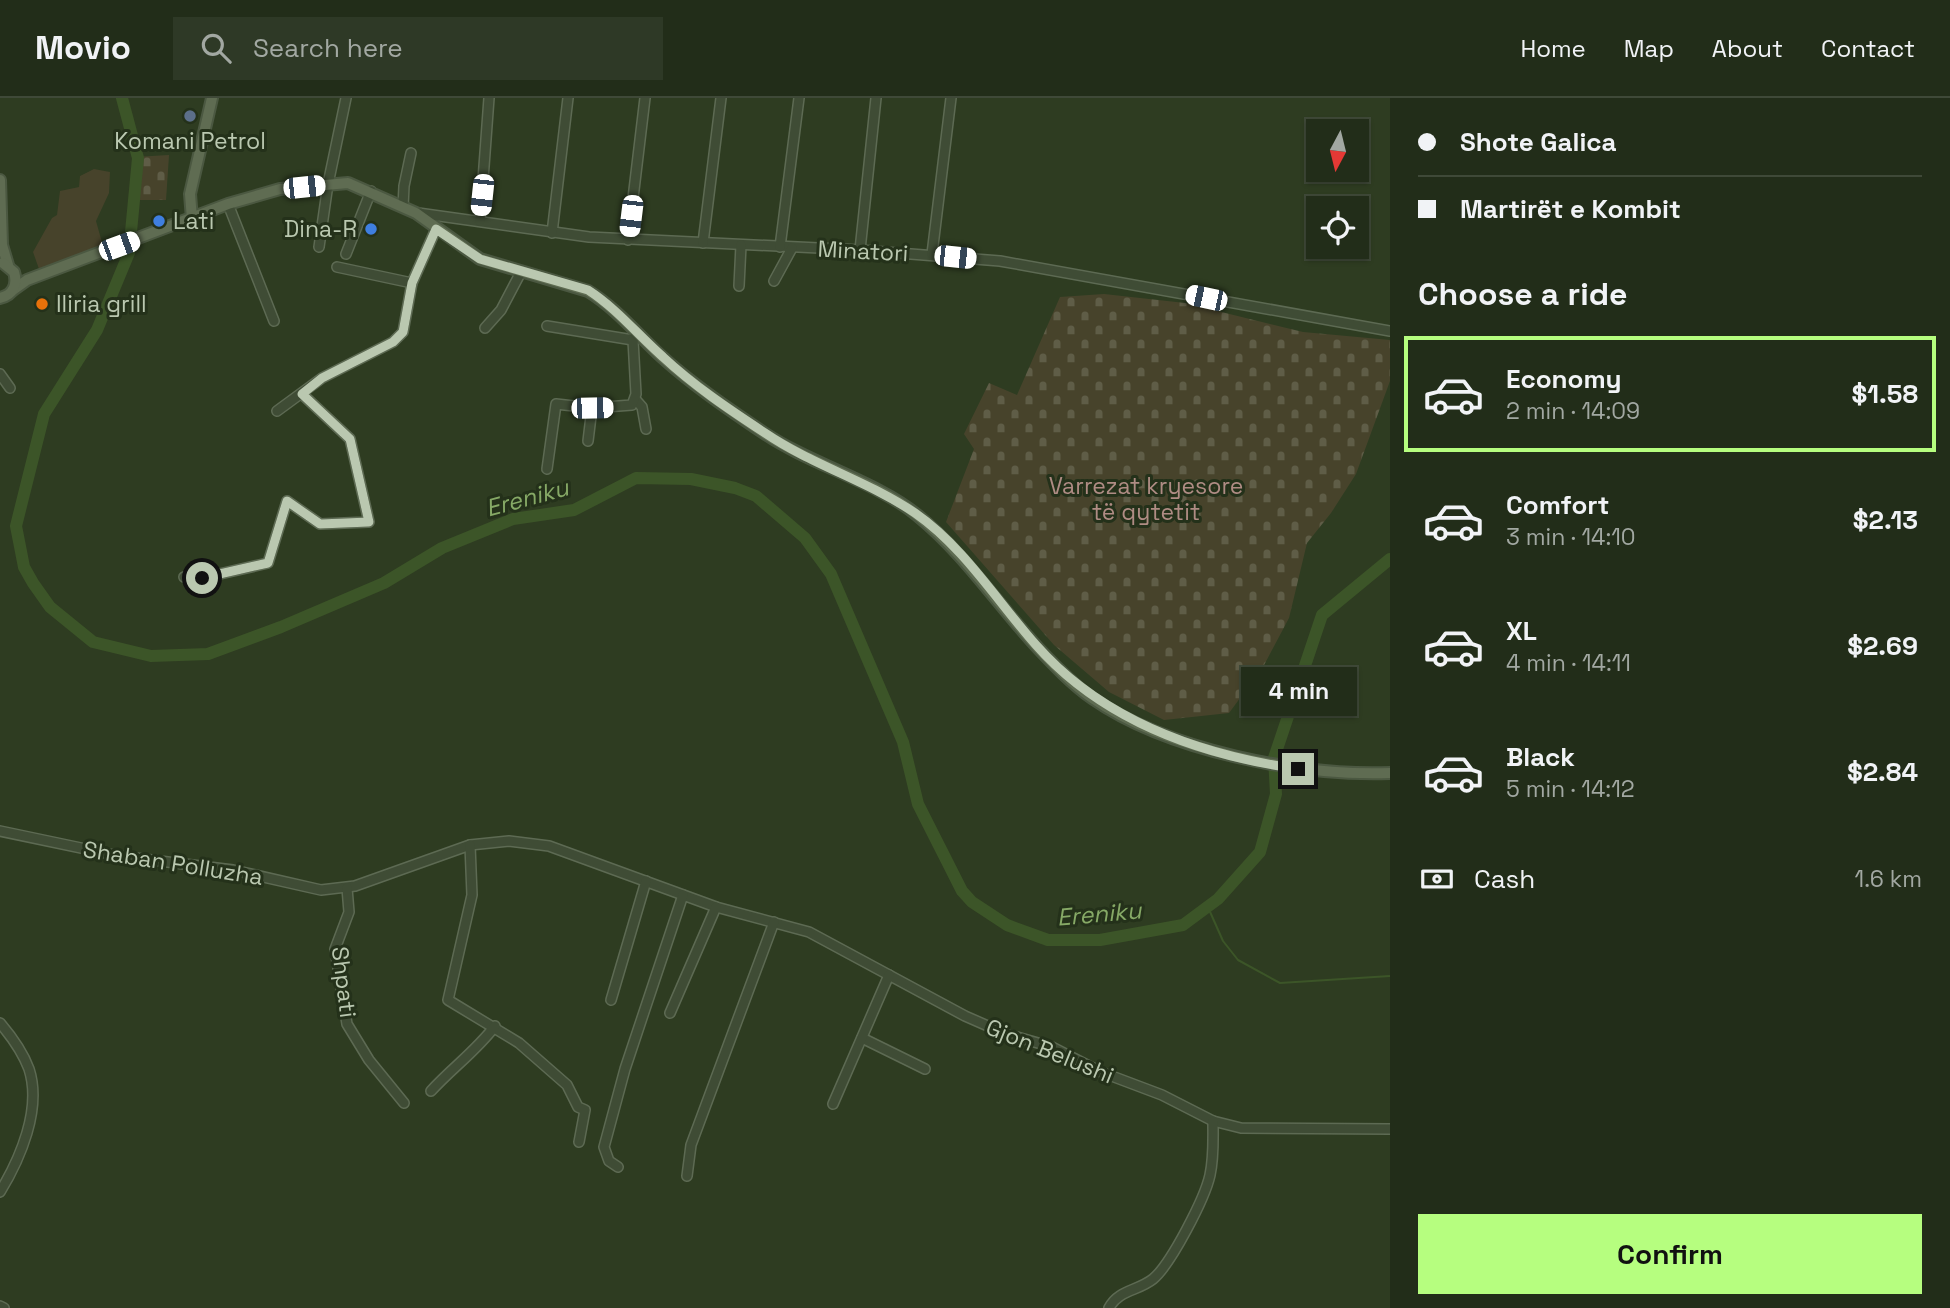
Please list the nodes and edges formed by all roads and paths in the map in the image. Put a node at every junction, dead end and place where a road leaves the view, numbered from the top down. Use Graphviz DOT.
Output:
graph roads {
  1 [pos="212,98"];
  2 [pos="346,98"];
  3 [pos="489,98"];
  4 [pos="568,98"];
  5 [pos="645,98"];
  6 [pos="722,98"];
  7 [pos="799,98"];
  8 [pos="876,98"];
  9 [pos="951,98"];
  10 [pos="411,153"];
  11 [pos="0,180"];
  12 [pos="328,184"];
  13 [pos="371,191"];
  14 [pos="228,204"];
  15 [pos="403,207"];
  16 [pos="416,213"];
  17 [pos="191,219"];
  18 [pos="480,221"];
  19 [pos="436,229"];
  20 [pos="552,233"];
  21 [pos="628,240"];
  22 [pos="704,243"];
  23 [pos="741,245"];
  24 [pos="320,247"];
  25 [pos="780,247"];
  26 [pos="792,248"];
  27 [pos="860,250"];
  28 [pos="346,254"];
  29 [pos="932,254"];
  30 [pos="6,265"];
  31 [pos="337,267"];
  32 [pos="521,272"];
  33 [pos="46,273"];
  34 [pos="774,281"];
  35 [pos="412,283"];
  36 [pos="739,286"];
  37 [pos="13,290"];
  38 [pos="0,298"];
  39 [pos="274,321"];
  40 [pos="547,326"];
  41 [pos="485,328"];
  42 [pos="1390,331"];
  43 [pos="635,337"];
  44 [pos="0,374"];
  45 [pos="10,388"];
  46 [pos="302,394"];
  47 [pos="635,399"];
  48 [pos="592,408"];
  49 [pos="277,411"];
  50 [pos="646,429"];
  51 [pos="588,441"];
  52 [pos="547,470"];
  53 [pos="184,577"];
  54 [pos="1390,772"];
  55 [pos="0,831"];
  56 [pos="471,845"];
  57 [pos="646,881"];
  58 [pos="347,888"];
  59 [pos="683,895"];
  60 [pos="716,907"];
  61 [pos="774,922"];
  62 [pos="889,975"];
  63 [pos="611,1000"];
  64 [pos="670,1013"];
  65 [pos="0,1023"];
  66 [pos="495,1026"];
  67 [pos="862,1038"];
  68 [pos="925,1069"];
  69 [pos="431,1091"];
  70 [pos="404,1103"];
  71 [pos="833,1104"];
  72 [pos="1213,1121"];
  73 [pos="1390,1129"];
  74 [pos="579,1142"];
  75 [pos="618,1167"];
  76 [pos="687,1176"];
  77 [pos="0,1192"];
  78 [pos="1109,1308"];
  1 -- 17 [label="main road"];
  2 -- 12 [label="street"];
  3 -- 18 [label="street"];
  4 -- 20 [label="street"];
  5 -- 21 [label="street"];
  6 -- 22 [label="street"];
  7 -- 25 [label="street"];
  8 -- 27 [label="street"];
  9 -- 29 [label="street"];
  10 -- 15 [label="street"];
  11 -- 30 [label="main road"];
  12 -- 13 [label="main road"];
  12 -- 14 [label="main road"];
  12 -- 24 [label="street"];
  13 -- 15 [label="main road"];
  13 -- 28 [label="street"];
  14 -- 17 [label="main road"];
  14 -- 39 [label="street"];
  15 -- 16 [label="main road"];
  16 -- 18 [label="street, Minatori"];
  16 -- 19 [label="main road"];
  17 -- 33 [label="main road"];
  18 -- 20 [label="street, Minatori"];
  19 -- 32 [label="main road"];
  19 -- 35 [label="street"];
  20 -- 21 [label="street, Minatori"];
  21 -- 22 [label="street, Minatori"];
  22 -- 23 [label="street, Minatori"];
  23 -- 25 [label="street, Minatori"];
  23 -- 36 [label="street"];
  25 -- 26 [label="street, Minatori"];
  26 -- 27 [label="street, Minatori"];
  26 -- 34 [label="street"];
  27 -- 29 [label="street, Minatori"];
  29 -- 42 [label="street, Minatori"];
  30 -- 33 [label="main road"];
  30 -- 37 [label="main road"];
  31 -- 35 [label="street"];
  32 -- 41 [label="street"];
  32 -- 43 [label="main road"];
  33 -- 37 [label="main road"];
  35 -- 46 [label="street"];
  37 -- 38 [label="main road"];
  40 -- 43 [label="street"];
  43 -- 47 [label="street"];
  43 -- 54 [label="main road"];
  44 -- 45 [label="street"];
  46 -- 49 [label="street"];
  46 -- 53 [label="street"];
  47 -- 48 [label="street"];
  47 -- 50 [label="street"];
  48 -- 51 [label="street"];
  48 -- 52 [label="street"];
  55 -- 58 [label="street, Shaban Polluzha"];
  56 -- 57 [label="street, Gjon Belushi"];
  56 -- 58 [label="street, Gjon Belushi"];
  56 -- 66 [label="street"];
  57 -- 59 [label="street, Gjon Belushi"];
  57 -- 63 [label="street"];
  58 -- 70 [label="street, Shpati"];
  59 -- 60 [label="street, Gjon Belushi"];
  59 -- 75 [label="street"];
  60 -- 61 [label="street, Gjon Belushi"];
  60 -- 64 [label="street"];
  61 -- 62 [label="street, Gjon Belushi"];
  61 -- 76 [label="street"];
  62 -- 67 [label="street"];
  62 -- 72 [label="street, Gjon Belushi"];
  65 -- 77 [label="street"];
  66 -- 69 [label="street"];
  66 -- 74 [label="street"];
  67 -- 68 [label="street"];
  67 -- 71 [label="street"];
  72 -- 73 [label="street, Gjon Belushi"];
  72 -- 78 [label="street"];
}
